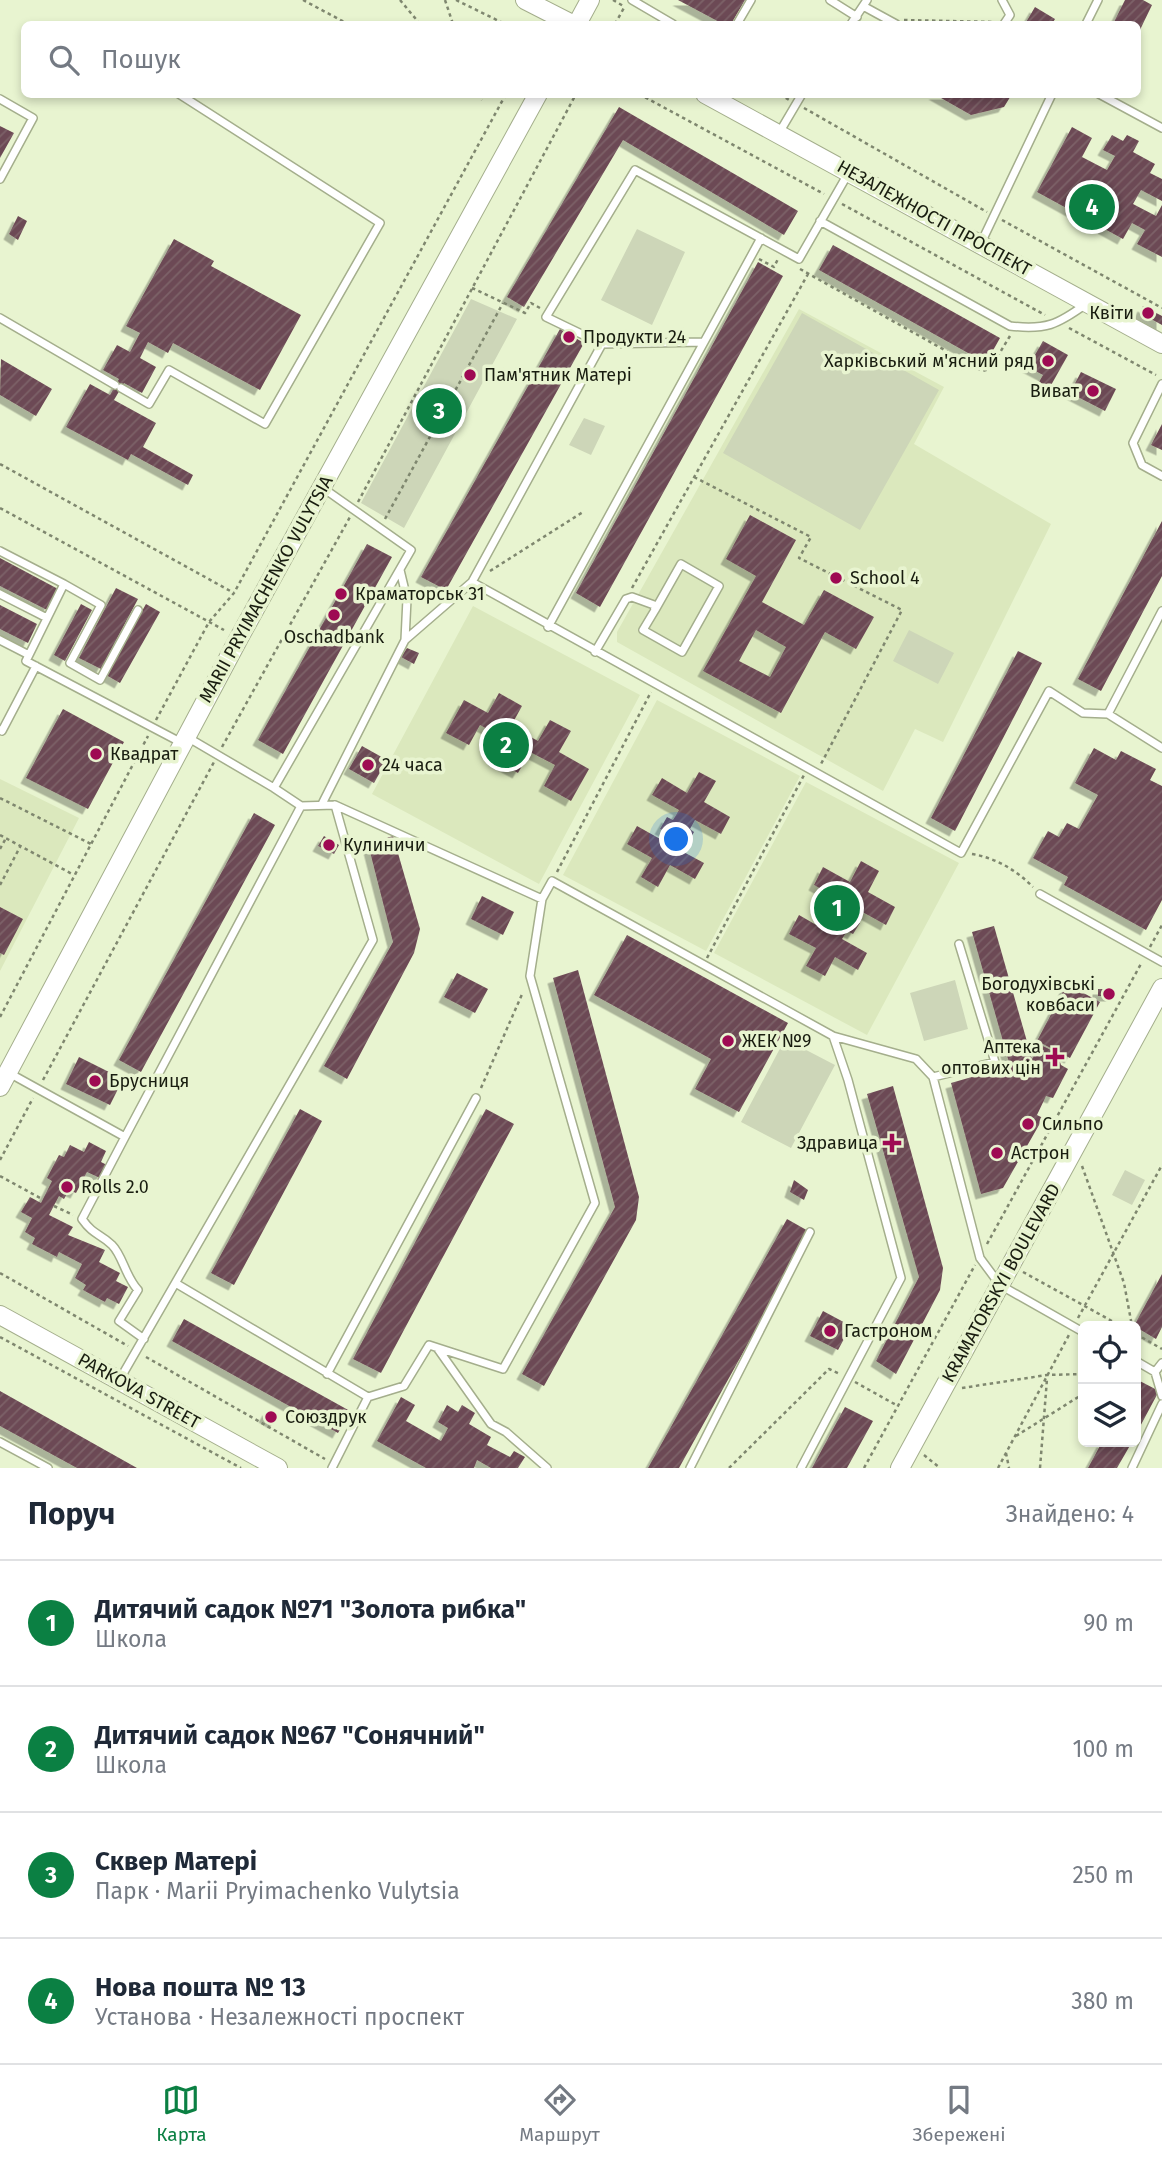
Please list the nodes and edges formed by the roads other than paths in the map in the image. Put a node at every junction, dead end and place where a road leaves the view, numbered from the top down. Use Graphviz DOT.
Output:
graph roads {
  1 [pos="525,0"];
  2 [pos="590,0"];
  3 [pos="630,0"];
  4 [pos="751,0"];
  5 [pos="830,0"];
  6 [pos="1002,0"];
  7 [pos="1098,0"];
  8 [pos="865,3"];
  9 [pos="857,17"];
  10 [pos="568,21"];
  11 [pos="576,21"];
  12 [pos="668,21"];
  13 [pos="739,21"];
  14 [pos="854,21"];
  15 [pos="890,21"];
  16 [pos="1006,21"];
  17 [pos="1088,21"];
  18 [pos="185,98"];
  19 [pos="536,98"];
  20 [pos="712,98"];
  21 [pos="800,98"];
  22 [pos="1050,98"];
  23 [pos="1106,98"];
  24 [pos="0,99"];
  25 [pos="1162,128"];
  26 [pos="779,134"];
  27 [pos="849,172"];
  28 [pos="0,179"];
  29 [pos="820,221"];
  30 [pos="761,238"];
  31 [pos="980,244"];
  32 [pos="1088,303"];
  33 [pos="0,318"];
  34 [pos="704,342"];
  35 [pos="602,344"];
  36 [pos="1162,344"];
  37 [pos="1162,384"];
  38 [pos="1162,476"];
  39 [pos="322,487"];
  40 [pos="0,551"];
  41 [pos="400,569"];
  42 [pos="472,582"];
  43 [pos="64,584"];
  44 [pos="0,594"];
  45 [pos="656,606"];
  46 [pos="138,610"];
  47 [pos="1162,611"];
  48 [pos="47,618"];
  49 [pos="548,626"];
  50 [pos="0,640"];
  51 [pos="405,640"];
  52 [pos="595,652"];
  53 [pos="29,655"];
  54 [pos="36,666"];
  55 [pos="1108,714"];
  56 [pos="0,730"];
  57 [pos="185,740"];
  58 [pos="1162,748"];
  59 [pos="274,788"];
  60 [pos="322,804"];
  61 [pos="335,805"];
  62 [pos="301,806"];
  63 [pos="1040,894"];
  64 [pos="542,899"];
  65 [pos="959,944"];
  66 [pos="1162,962"];
  67 [pos="1162,988"];
  68 [pos="833,1036"];
  69 [pos="933,1077"];
  70 [pos="4,1080"];
  71 [pos="476,1098"];
  72 [pos="125,1137"];
  73 [pos="810,1232"];
  74 [pos="177,1284"];
  75 [pos="1000,1285"];
  76 [pos="0,1315"];
  77 [pos="1078,1329"];
  78 [pos="144,1339"];
  79 [pos="438,1349"];
  80 [pos="1162,1363"];
  81 [pos="1141,1364"];
  82 [pos="1155,1372"];
  83 [pos="327,1374"];
  84 [pos="119,1381"];
  85 [pos="1162,1396"];
  86 [pos="368,1397"];
  87 [pos="1162,1404"];
  88 [pos="0,1442"];
  89 [pos="333,1466"];
  90 [pos="48,1468"];
  91 [pos="278,1468"];
  92 [pos="547,1468"];
  93 [pos="690,1468"];
  94 [pos="801,1468"];
  95 [pos="900,1468"];
  96 [pos="1132,1468"];
  1 -- 10 [label="street"];
  2 -- 11 [label="street"];
  3 -- 12 [label="lane"];
  4 -- 13 [label="lane"];
  5 -- 9 [label="lane"];
  6 -- 16 [label="lane"];
  7 -- 17 [label="lane"];
  8 -- 9 [label="lane"];
  8 -- 15 [label="lane"];
  9 -- 14 [label="lane"];
  18 -- 33 [label="lane"];
  19 -- 39 [label="street, MARII PRYIMACHENKO VULYTSIA"];
  20 -- 26 [label="street, НЕЗАЛЕЖНОСТІ ПРОСПЕКТ"];
  21 -- 26 [label="lane"];
  22 -- 31 [label="lane"];
  23 -- 25 [label="lane"];
  24 -- 28 [label="lane"];
  26 -- 27 [label="street, НЕЗАЛЕЖНОСТІ ПРОСПЕКТ"];
  27 -- 29 [label="lane"];
  27 -- 31 [label="street, НЕЗАЛЕЖНОСТІ ПРОСПЕКТ"];
  29 -- 30 [label="lane"];
  29 -- 32 [label="lane"];
  30 -- 34 [label="lane"];
  30 -- 35 [label="lane"];
  31 -- 32 [label="street, НЕЗАЛЕЖНОСТІ ПРОСПЕКТ"];
  32 -- 36 [label="street, НЕЗАЛЕЖНОСТІ ПРОСПЕКТ"];
  34 -- 35 [label="lane"];
  34 -- 49 [label="lane"];
  35 -- 42 [label="lane"];
  37 -- 38 [label="lane"];
  39 -- 41 [label="lane"];
  39 -- 57 [label="street, MARII PRYIMACHENKO VULYTSIA"];
  40 -- 43 [label="lane"];
  41 -- 51 [label="lane"];
  41 -- 59 [label="lane"];
  42 -- 49 [label="lane"];
  42 -- 51 [label="lane"];
  43 -- 46 [label="lane"];
  43 -- 48 [label="lane"];
  44 -- 48 [label="lane"];
  45 -- 45 [label="lane"];
  45 -- 52 [label="lane"];
  47 -- 55 [label="lane"];
  48 -- 53 [label="lane"];
  49 -- 52 [label="lane"];
  50 -- 53 [label="lane"];
  51 -- 60 [label="lane"];
  52 -- 55 [label="lane"];
  53 -- 54 [label="lane"];
  54 -- 56 [label="lane"];
  54 -- 57 [label="lane"];
  55 -- 58 [label="lane"];
  57 -- 59 [label="lane"];
  57 -- 70 [label="street, MARII PRYIMACHENKO VULYTSIA"];
  59 -- 62 [label="lane"];
  60 -- 61 [label="lane"];
  60 -- 62 [label="lane"];
  61 -- 64 [label="lane"];
  61 -- 74 [label="lane"];
  62 -- 72 [label="lane"];
  63 -- 66 [label="lane"];
  64 -- 68 [label="lane"];
  64 -- 79 [label="lane"];
  65 -- 69 [label="lane"];
  67 -- 75 [label="street, KRAMATORSKYI BOULEVARD"];
  68 -- 69 [label="lane"];
  68 -- 94 [label="lane"];
  69 -- 75 [label="lane"];
  70 -- 72 [label="lane"];
  71 -- 83 [label="lane"];
  72 -- 78 [label="lane"];
  73 -- 93 [label="lane"];
  74 -- 78 [label="lane"];
  74 -- 83 [label="lane"];
  75 -- 77 [label="lane"];
  75 -- 95 [label="street, KRAMATORSKYI BOULEVARD"];
  76 -- 84 [label="street, PARKOVA STREET"];
  78 -- 84 [label="lane"];
  79 -- 86 [label="lane"];
  79 -- 92 [label="lane"];
  80 -- 82 [label="lane"];
  81 -- 82 [label="lane"];
  82 -- 85 [label="lane"];
  83 -- 86 [label="lane"];
  84 -- 91 [label="street, PARKOVA STREET"];
  86 -- 89 [label="lane"];
  87 -- 96 [label="lane"];
  88 -- 90 [label="lane"];
}
